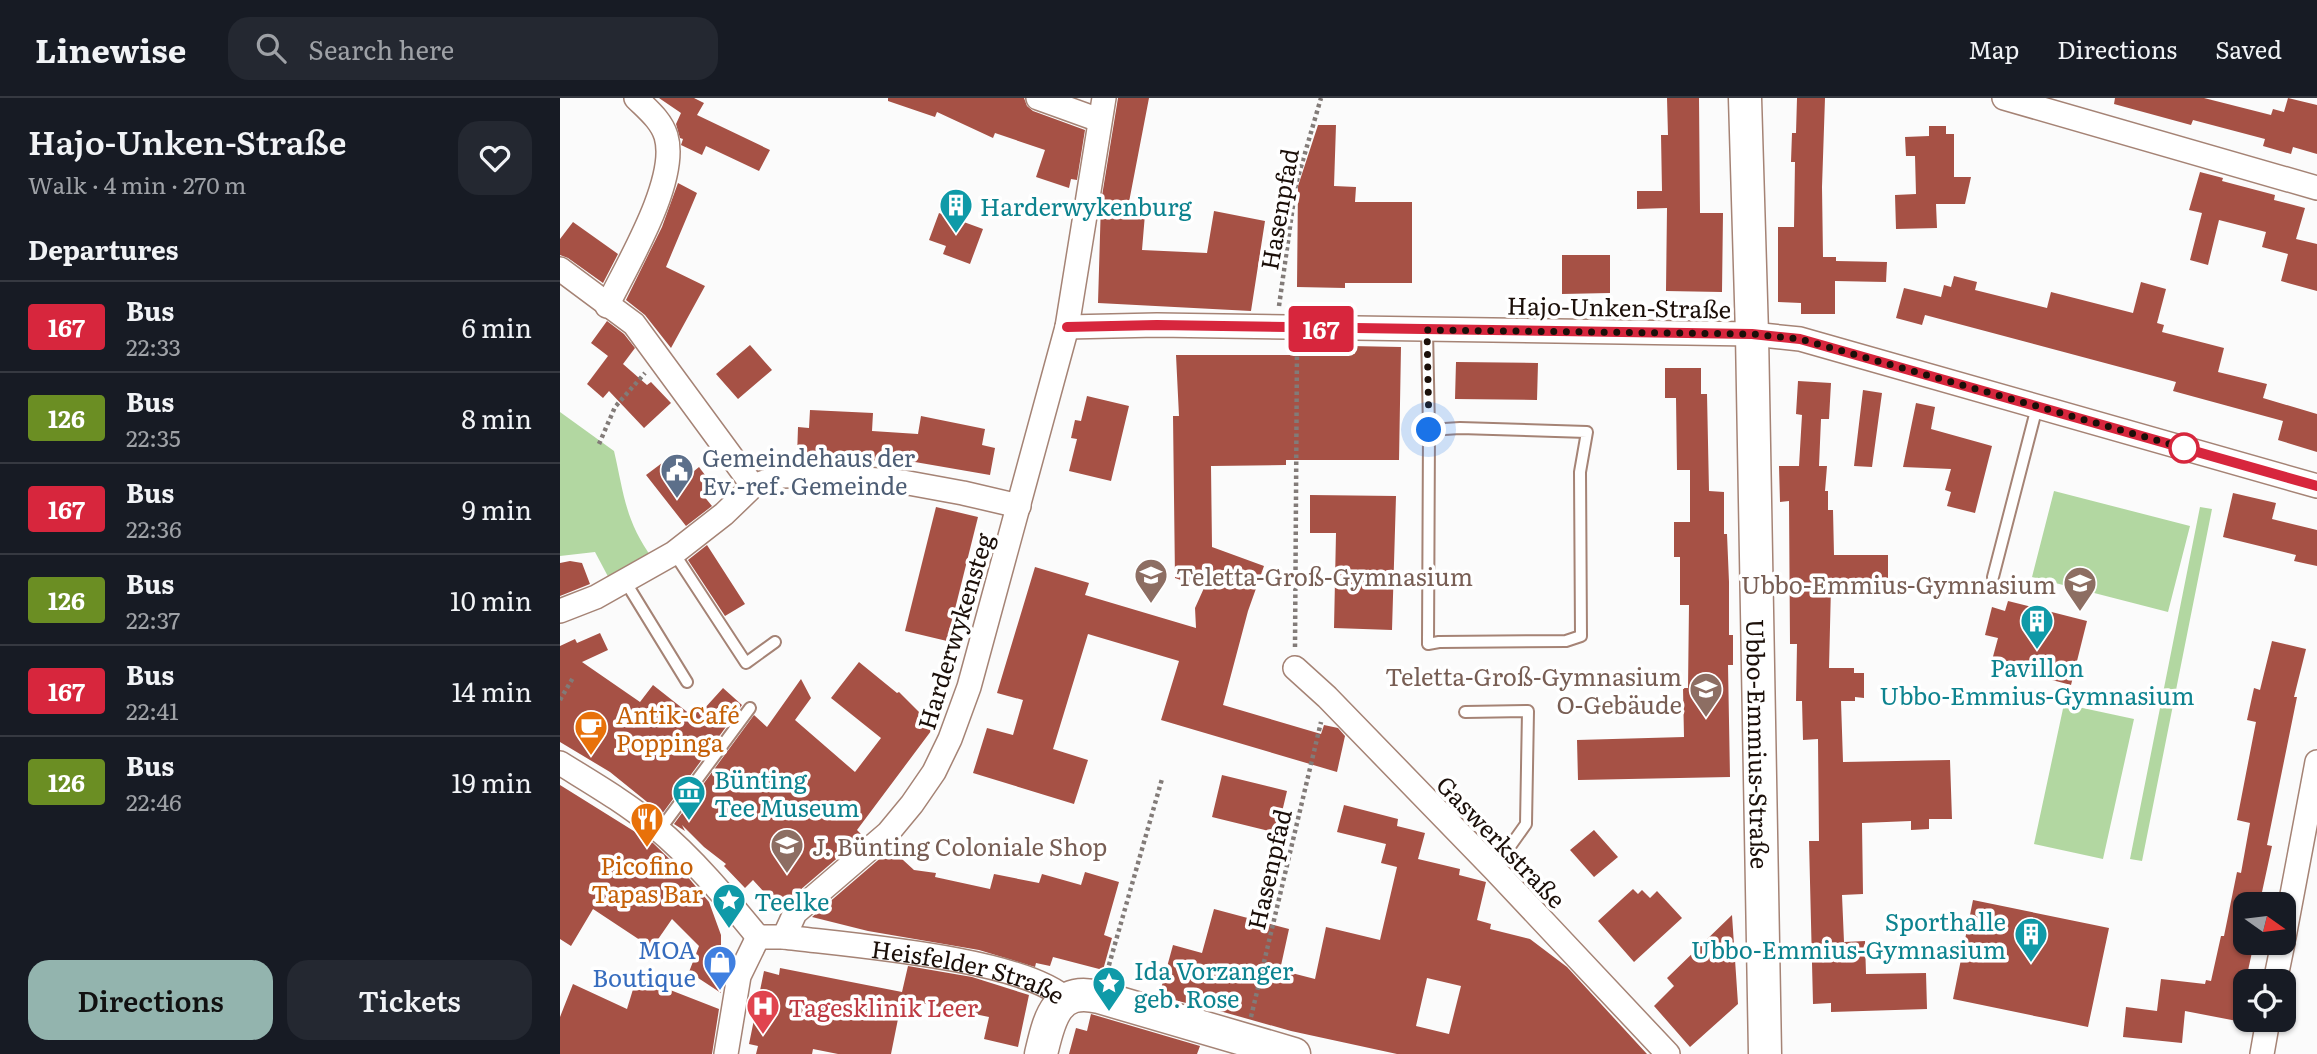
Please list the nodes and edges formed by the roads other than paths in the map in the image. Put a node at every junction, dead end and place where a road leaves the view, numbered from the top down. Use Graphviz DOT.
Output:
graph roads {
  1 [pos="636,98"];
  2 [pos="1038,98"];
  3 [pos="1745,98"];
  4 [pos="2004,98"];
  5 [pos="1101,109"];
  6 [pos="2317,188"];
  7 [pos="560,269"];
  8 [pos="607,306"];
  9 [pos="1067,327"];
  10 [pos="1427,330"];
  11 [pos="1752,334"];
  12 [pos="2037,407"];
  13 [pos="1429,430"];
  14 [pos="753,486"];
  15 [pos="2317,486"];
  16 [pos="1019,506"];
  17 [pos="674,553"];
  18 [pos="1993,577"];
  19 [pos="625,581"];
  20 [pos="560,611"];
  21 [pos="775,642"];
  22 [pos="1295,668"];
  23 [pos="687,682"];
  24 [pos="750,708"];
  25 [pos="1465,712"];
  26 [pos="560,762"];
  27 [pos="2317,762"];
  28 [pos="659,831"];
  29 [pos="1494,869"];
  30 [pos="2292,892"];
  31 [pos="758,937"];
  32 [pos="784,937"];
  33 [pos="1067,1000"];
  34 [pos="2266,1032"];
  35 [pos="726,1054"];
  36 [pos="1041,1054"];
  37 [pos="1294,1054"];
  38 [pos="1668,1054"];
  39 [pos="1765,1054"];
  40 [pos="2262,1054"];
  1 -- 8 [label="street"];
  2 -- 5 [label="street"];
  3 -- 11 [label="main road, Ubbo-Emmius-Straße"];
  4 -- 6 [label="street"];
  5 -- 9 [label="street, Harderwykensteg"];
  7 -- 8 [label="street"];
  8 -- 14 [label="street"];
  9 -- 10 [label="street, Hajo-Unken-Straße"];
  9 -- 16 [label="street, Harderwykensteg"];
  10 -- 11 [label="street, Hajo-Unken-Straße"];
  10 -- 13 [label="lane"];
  11 -- 12 [label="street, Hajo-Unken-Straße"];
  11 -- 39 [label="main road, Ubbo-Emmius-Straße"];
  12 -- 15 [label="street, Hajo-Unken-Straße"];
  12 -- 18 [label="lane"];
  13 -- 13 [label="lane"];
  14 -- 16 [label="street"];
  14 -- 17 [label="street"];
  16 -- 32 [label="street, Harderwykensteg"];
  17 -- 19 [label="street"];
  17 -- 21 [label="lane"];
  19 -- 20 [label="street"];
  19 -- 23 [label="lane"];
  22 -- 29 [label="street, Gaswerkstraße"];
  24 -- 28 [label="lane"];
  25 -- 29 [label="lane"];
  26 -- 28 [label="street"];
  27 -- 30 [label="street"];
  28 -- 31 [label="street"];
  29 -- 38 [label="street, Gaswerkstraße"];
  31 -- 32 [label="street, Heisfelder Straße"];
  31 -- 35 [label="street"];
  32 -- 33 [label="street, Heisfelder Straße"];
  33 -- 36 [label="main road"];
  33 -- 37 [label="main road, Heisfelder Straße"];
  34 -- 40 [label="street"];
}
